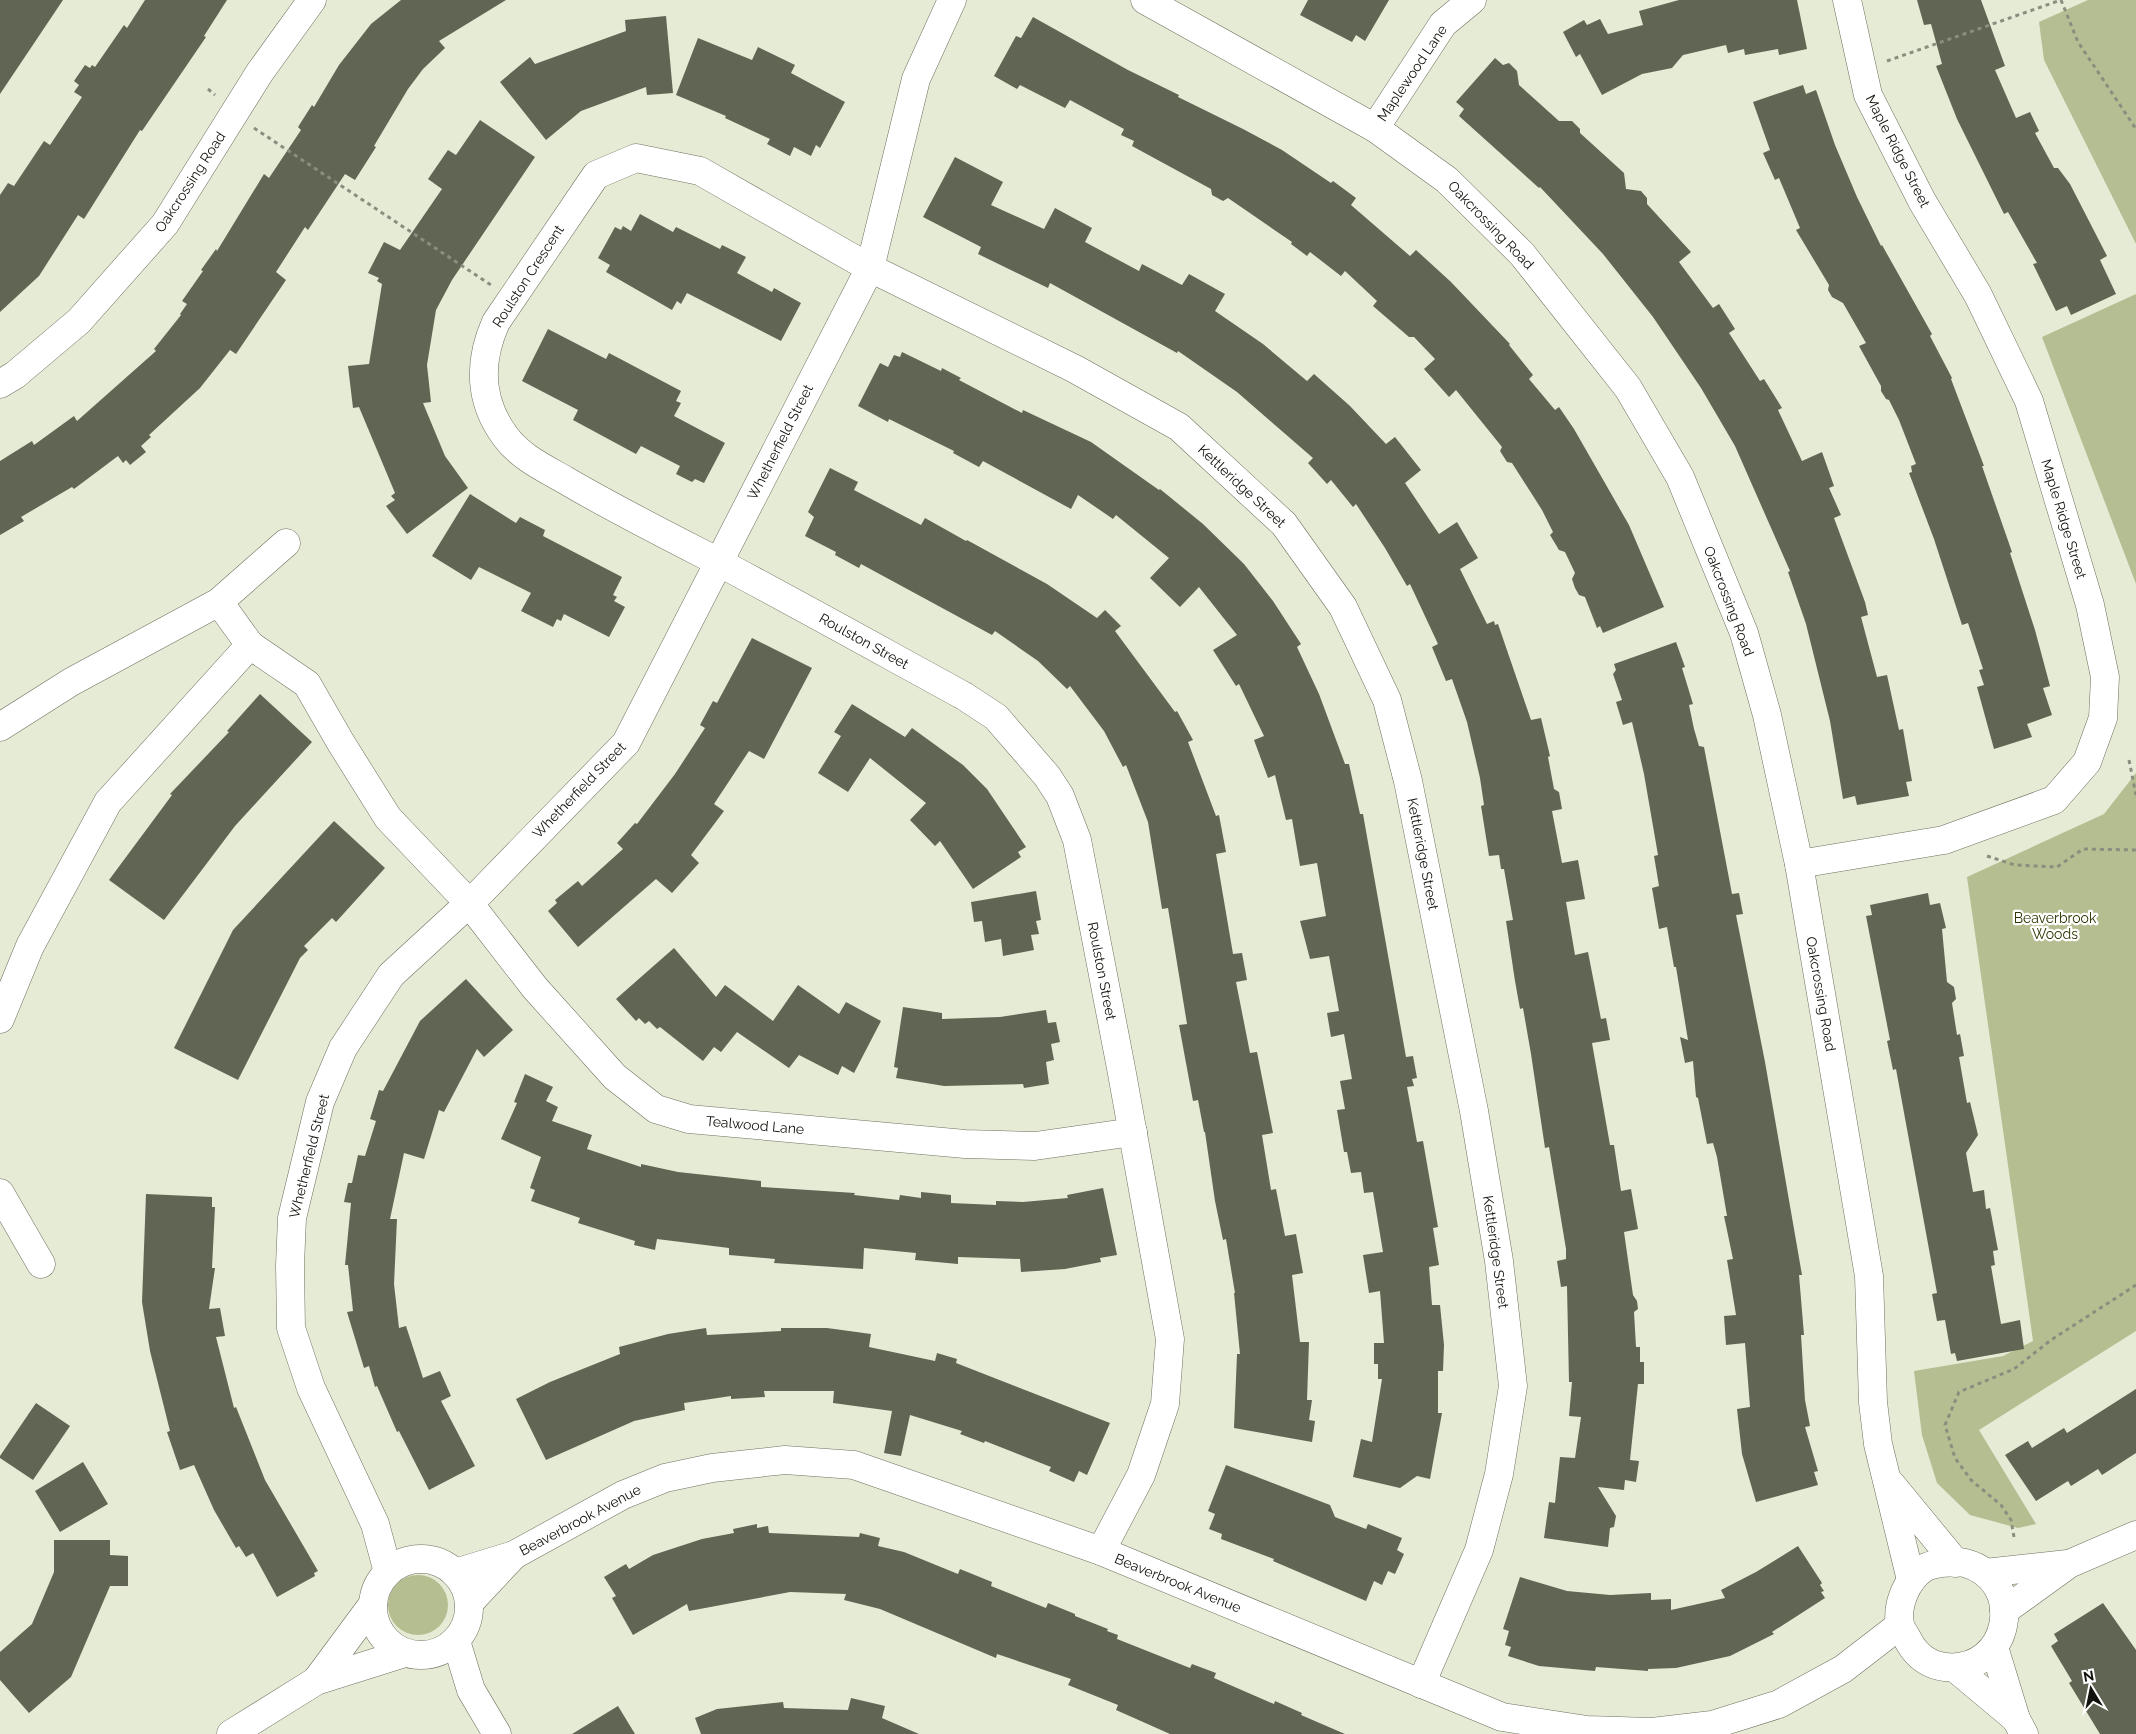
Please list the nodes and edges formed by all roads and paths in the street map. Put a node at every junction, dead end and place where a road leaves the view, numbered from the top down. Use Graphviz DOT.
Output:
graph roads {
  1 [pos="312,0"];
  2 [pos="952,0"];
  3 [pos="1145,0"];
  4 [pos="1472,0"];
  5 [pos="1847,0"];
  6 [pos="2061,0"];
  7 [pos="1862,69"];
  8 [pos="208,89"];
  9 [pos="235,112"];
  10 [pos="1375,128"];
  11 [pos="2136,129"];
  12 [pos="870,268"];
  13 [pos="512,299"];
  14 [pos="0,384"];
  15 [pos="286,544"];
  16 [pos="719,562"];
  17 [pos="219,602"];
  18 [pos="250,645"];
  19 [pos="0,727"];
  20 [pos="2129,760"];
  21 [pos="2136,795"];
  22 [pos="2136,850"];
  23 [pos="1987,856"];
  24 [pos="1799,864"];
  25 [pos="470,903"];
  26 [pos="0,1018"];
  27 [pos="1133,1132"];
  28 [pos="0,1193"];
  29 [pos="41,1264"];
  30 [pos="2136,1285"];
  31 [pos="1886,1478"];
  32 [pos="375,1524"];
  33 [pos="2136,1535"];
  34 [pos="2014,1537"];
  35 [pos="1101,1551"];
  36 [pos="514,1555"];
  37 [pos="428,1559"];
  38 [pos="1956,1563"];
  39 [pos="2069,1564"];
  40 [pos="388,1572"];
  41 [pos="455,1573"];
  42 [pos="1985,1573"];
  43 [pos="1910,1580"];
  44 [pos="373,1604"];
  45 [pos="469,1604"];
  46 [pos="2004,1611"];
  47 [pos="1900,1625"];
  48 [pos="456,1641"];
  49 [pos="1994,1647"];
  50 [pos="1914,1651"];
  51 [pos="413,1654"];
  52 [pos="1955,1668"];
  53 [pos="1843,1669"];
  54 [pos="316,1681"];
  55 [pos="1421,1684"];
  56 [pos="471,1690"];
  57 [pos="2020,1727"];
  58 [pos="231,1734"];
  59 [pos="497,1734"];
  1 -- 9 [label="street, Oakcrossing Road"];
  2 -- 12 [label="street, Whetherfield Street"];
  3 -- 10 [label="street, Oakcrossing Road"];
  4 -- 10 [label="street, Maplewood Lane"];
  5 -- 7 [label="street, Maple Ridge Street"];
  6 -- 7 [label="path"];
  6 -- 11 [label="path"];
  7 -- 24 [label="street, Maple Ridge Street"];
  8 -- 9 [label="path"];
  9 -- 13 [label="path"];
  9 -- 14 [label="street, Oakcrossing Road"];
  10 -- 24 [label="street, Oakcrossing Road"];
  12 -- 13 [label="street, Roulston Crescent"];
  12 -- 16 [label="street, Whetherfield Street"];
  12 -- 55 [label="street, Kettleridge Street"];
  13 -- 16 [label="street, Roulston Crescent"];
  15 -- 17 [label="street"];
  16 -- 25 [label="street, Whetherfield Street"];
  16 -- 27 [label="street, Roulston Street"];
  17 -- 18 [label="street, Tealwood Lane"];
  17 -- 19 [label="street"];
  18 -- 25 [label="street, Tealwood Lane"];
  18 -- 26 [label="street"];
  20 -- 21 [label="path"];
  22 -- 23 [label="path"];
  24 -- 31 [label="street, Oakcrossing Road"];
  25 -- 27 [label="street, Tealwood Lane"];
  25 -- 32 [label="street, Whetherfield Street"];
  27 -- 35 [label="street, Roulston Street"];
  28 -- 29 [label="street"];
  30 -- 34 [label="path"];
  31 -- 38 [label="street, Oakcrossing Road"];
  31 -- 43 [label="street, Oakcrossing Road"];
  32 -- 37 [label="street"];
  32 -- 40 [label="street, Whetherfield Street"];
  33 -- 39 [label="street"];
  35 -- 36 [label="street, Beaverbrook Avenue"];
  35 -- 55 [label="street, Beaverbrook Avenue"];
  36 -- 41 [label="street, Beaverbrook Avenue"];
  36 -- 45 [label="street, Beaverbrook Avenue"];
  37 -- 40 [label="street"];
  37 -- 41 [label="street"];
  38 -- 42 [label="street"];
  38 -- 43 [label="street"];
  39 -- 42 [label="street"];
  39 -- 46 [label="street"];
  40 -- 44 [label="street"];
  41 -- 45 [label="street"];
  42 -- 46 [label="street"];
  43 -- 47 [label="street"];
  44 -- 51 [label="street"];
  44 -- 54 [label="street"];
  45 -- 48 [label="street"];
  46 -- 49 [label="street"];
  47 -- 50 [label="street"];
  47 -- 53 [label="street, Beaverbrook Avenue"];
  48 -- 51 [label="street"];
  48 -- 56 [label="street"];
  49 -- 52 [label="street"];
  49 -- 57 [label="street"];
  50 -- 52 [label="street"];
  50 -- 53 [label="street, Beaverbrook Avenue"];
  51 -- 54 [label="street"];
  51 -- 56 [label="street"];
  52 -- 57 [label="street"];
  53 -- 55 [label="street, Beaverbrook Avenue"];
  54 -- 58 [label="street"];
  56 -- 59 [label="street"];
}
